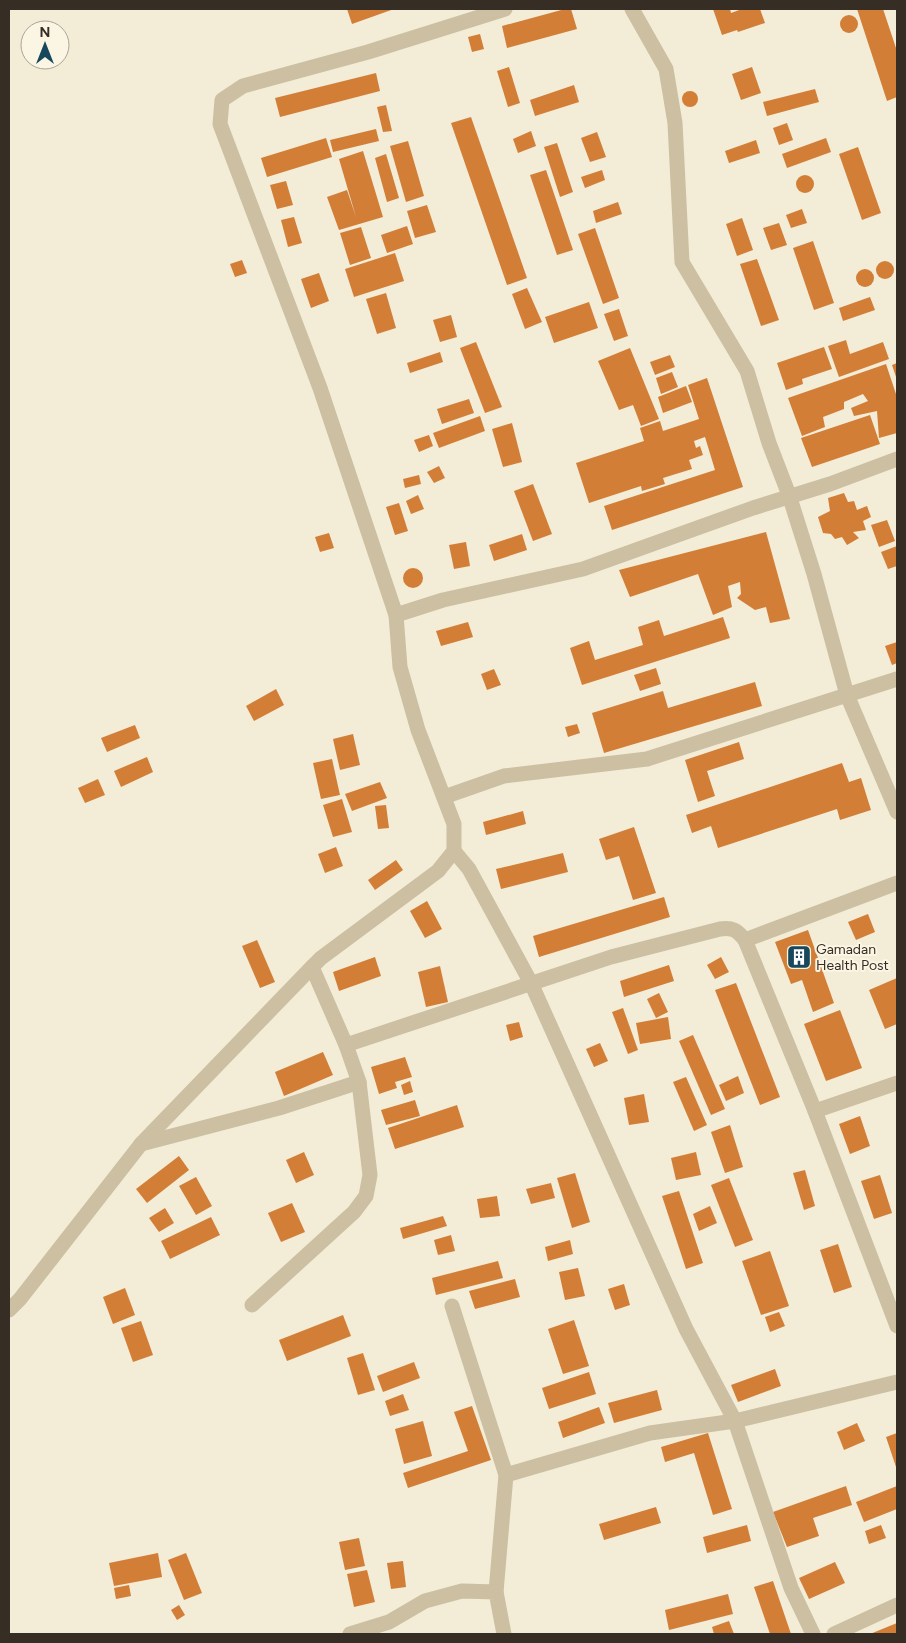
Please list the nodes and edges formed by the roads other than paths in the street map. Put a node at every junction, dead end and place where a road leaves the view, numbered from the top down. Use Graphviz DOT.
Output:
graph roads {
  1 [pos="505,9"];
  2 [pos="632,9"];
  3 [pos="897,459"];
  4 [pos="789,495"];
  5 [pos="396,615"];
  6 [pos="897,679"];
  7 [pos="847,695"];
  8 [pos="444,797"];
  9 [pos="897,812"];
  10 [pos="454,852"];
  11 [pos="897,883"];
  12 [pos="745,940"];
  13 [pos="312,967"];
  14 [pos="531,982"];
  15 [pos="346,1045"];
  16 [pos="359,1082"];
  17 [pos="897,1083"];
  18 [pos="815,1111"];
  19 [pos="141,1144"];
  20 [pos="252,1305"];
  21 [pos="452,1306"];
  22 [pos="9,1310"];
  23 [pos="897,1326"];
  24 [pos="897,1382"];
  25 [pos="735,1421"];
  26 [pos="506,1475"];
  27 [pos="496,1592"];
  28 [pos="897,1605"];
  29 [pos="350,1634"];
  30 [pos="504,1634"];
  31 [pos="813,1634"];
  32 [pos="834,1634"];
  1 -- 5 [label="street"];
  2 -- 4 [label="street"];
  3 -- 4 [label="street"];
  4 -- 5 [label="street"];
  4 -- 7 [label="street"];
  5 -- 8 [label="street"];
  6 -- 7 [label="street"];
  7 -- 8 [label="street"];
  7 -- 9 [label="street"];
  8 -- 10 [label="street"];
  10 -- 13 [label="street"];
  10 -- 14 [label="street"];
  11 -- 12 [label="street"];
  12 -- 14 [label="street"];
  12 -- 18 [label="street"];
  13 -- 15 [label="street"];
  13 -- 19 [label="street"];
  14 -- 15 [label="street"];
  14 -- 25 [label="street"];
  15 -- 16 [label="street"];
  16 -- 19 [label="street"];
  16 -- 20 [label="street"];
  17 -- 18 [label="street"];
  18 -- 23 [label="street"];
  19 -- 22 [label="street"];
  21 -- 26 [label="street"];
  24 -- 25 [label="street"];
  25 -- 26 [label="street"];
  25 -- 31 [label="street"];
  26 -- 27 [label="street"];
  27 -- 29 [label="street"];
  27 -- 30 [label="street"];
  28 -- 32 [label="street"];
}
